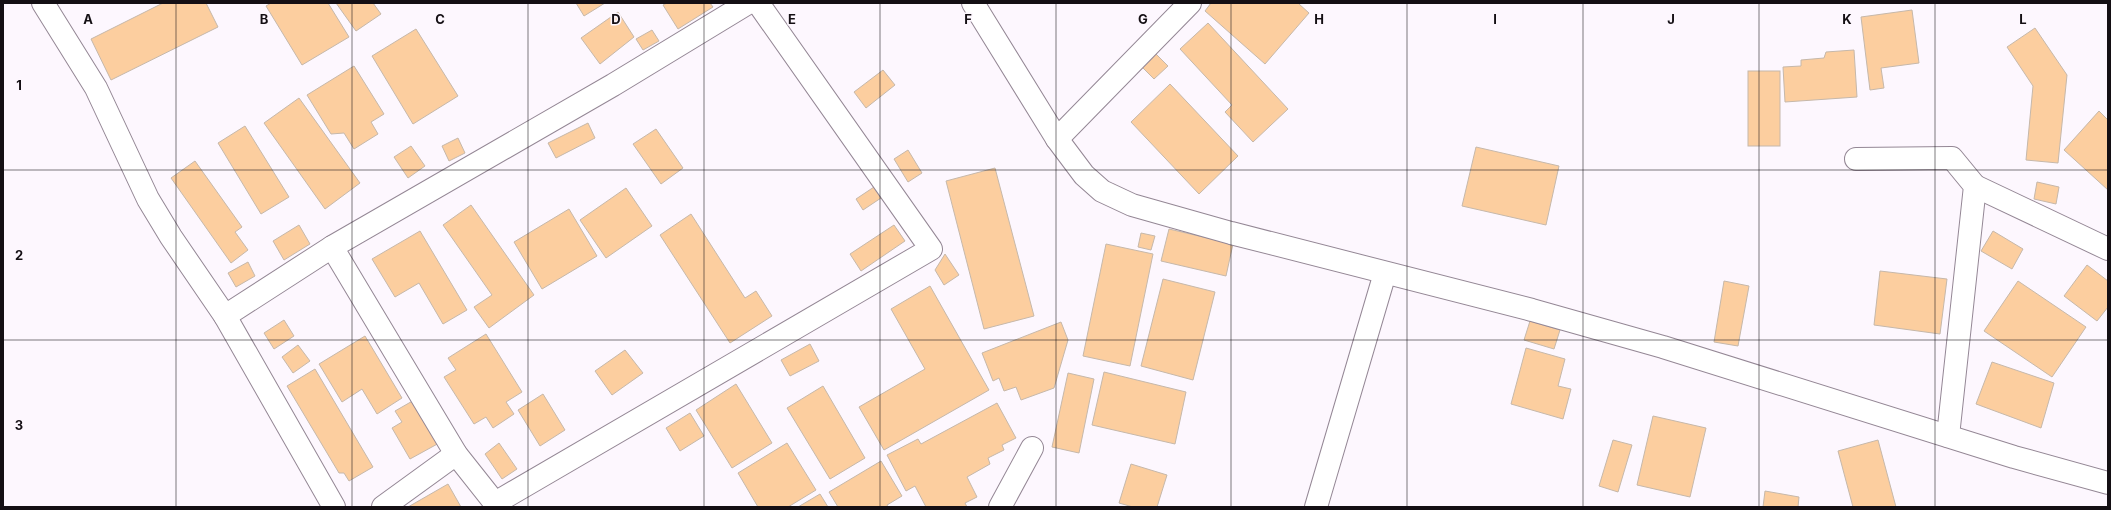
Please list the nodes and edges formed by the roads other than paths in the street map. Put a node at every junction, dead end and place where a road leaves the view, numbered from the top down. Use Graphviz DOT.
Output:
graph roads {
  1 [pos="43,3"];
  2 [pos="748,3"];
  3 [pos="758,3"];
  4 [pos="973,3"];
  5 [pos="1190,3"];
  6 [pos="1057,139"];
  7 [pos="1856,160"];
  8 [pos="1975,186"];
  9 [pos="332,247"];
  10 [pos="2108,249"];
  11 [pos="1385,273"];
  12 [pos="225,316"];
  13 [pos="1948,436"];
  14 [pos="1032,448"];
  15 [pos="456,454"];
  16 [pos="2108,483"];
  17 [pos="496,505"];
  18 [pos="334,507"];
  19 [pos="383,507"];
  20 [pos="1000,507"];
  21 [pos="1316,507"];
  1 -- 12 [label="street"];
  2 -- 9 [label="street"];
  3 -- 17 [label="street"];
  4 -- 6 [label="street"];
  5 -- 6 [label="street"];
  6 -- 11 [label="street"];
  7 -- 8 [label="street"];
  8 -- 10 [label="street"];
  8 -- 13 [label="street"];
  9 -- 12 [label="street"];
  9 -- 15 [label="street"];
  11 -- 13 [label="street"];
  11 -- 21 [label="street"];
  12 -- 18 [label="street"];
  13 -- 16 [label="street"];
  14 -- 20 [label="street"];
  15 -- 17 [label="street"];
  15 -- 19 [label="street"];
}
